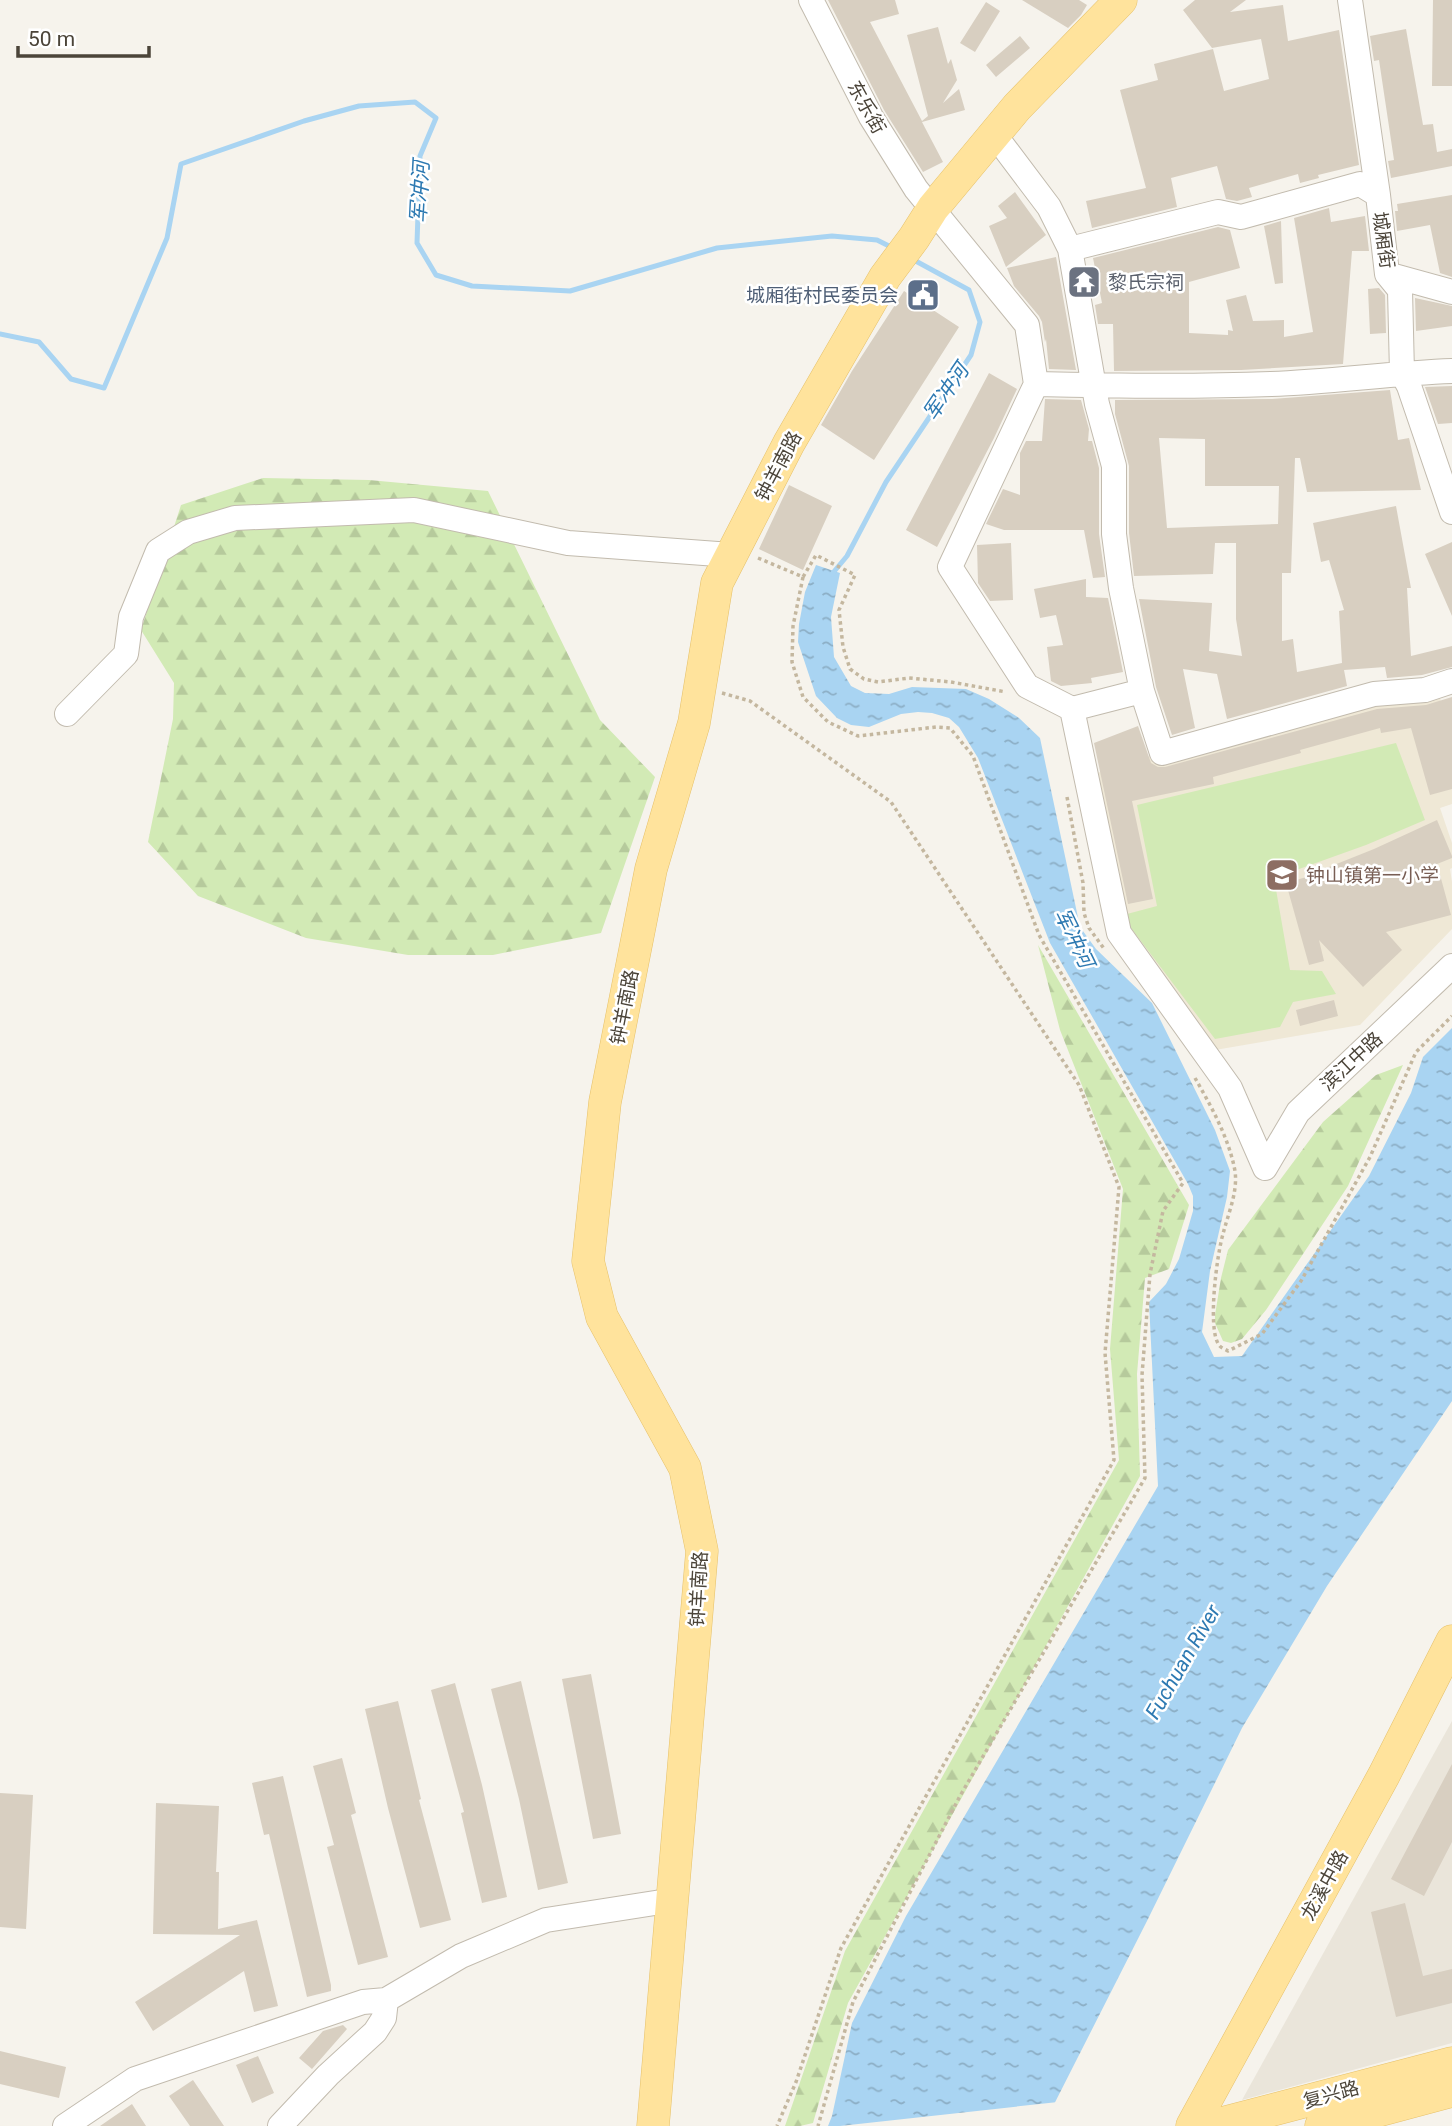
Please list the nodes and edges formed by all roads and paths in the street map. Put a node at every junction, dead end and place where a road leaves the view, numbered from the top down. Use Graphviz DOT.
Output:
graph roads {
  1 [pos="811,0"];
  2 [pos="1121,0"];
  3 [pos="1350,0"];
  4 [pos="994,134"];
  5 [pos="1378,195"];
  6 [pos="933,208"];
  7 [pos="1070,249"];
  8 [pos="1387,274"];
  9 [pos="1452,292"];
  10 [pos="1452,371"];
  11 [pos="1402,373"];
  12 [pos="1036,384"];
  13 [pos="1094,386"];
  14 [pos="1452,512"];
  15 [pos="733,552"];
  16 [pos="803,577"];
  17 [pos="1452,681"];
  18 [pos="700,686"];
  19 [pos="1142,691"];
  20 [pos="1013,696"];
  21 [pos="1072,709"];
  22 [pos="67,714"];
  23 [pos="1452,967"];
  24 [pos="1452,1641"];
  25 [pos="1452,1679"];
  26 [pos="674,1900"];
  27 [pos="386,2000"];
  28 [pos="1452,2063"];
  29 [pos="1452,2091"];
  30 [pos="65,2126"];
  31 [pos="281,2126"];
  32 [pos="653,2126"];
  33 [pos="777,2126"];
  34 [pos="818,2126"];
  35 [pos="1192,2126"];
  36 [pos="1211,2126"];
  37 [pos="1321,2126"];
  1 -- 6 [label="street, 东乐街"];
  2 -- 4 [label="main road, 钟羊南路"];
  3 -- 5 [label="street, 城厢街"];
  4 -- 6 [label="main road, 钟羊南路"];
  4 -- 7 [label="street"];
  5 -- 7 [label="street"];
  5 -- 8 [label="street, 城厢街"];
  6 -- 12 [label="street, 东乐街"];
  6 -- 15 [label="main road, 钟羊南路"];
  7 -- 13 [label="street"];
  8 -- 9 [label="street"];
  8 -- 11 [label="street, 城厢街"];
  10 -- 11 [label="street"];
  11 -- 13 [label="street"];
  11 -- 14 [label="street, 城厢街"];
  12 -- 13 [label="street"];
  12 -- 21 [label="street"];
  13 -- 19 [label="street"];
  15 -- 16 [label="path"];
  15 -- 18 [label="main road, 钟羊南路"];
  15 -- 22 [label="street"];
  16 -- 20 [label="path"];
  16 -- 34 [label="path"];
  17 -- 19 [label="street"];
  18 -- 26 [label="main road, 钟羊南路"];
  18 -- 33 [label="path"];
  19 -- 21 [label="street"];
  21 -- 23 [label="street, 滨江中路"];
  24 -- 35 [label="main road, 龙溪中路"];
  25 -- 36 [label="main road, 龙溪中路"];
  26 -- 27 [label="street"];
  26 -- 32 [label="main road, 钟羊南路"];
  27 -- 30 [label="street"];
  27 -- 31 [label="street"];
  28 -- 36 [label="main road, 复兴路"];
  29 -- 37 [label="main road, 复兴路"];
}
